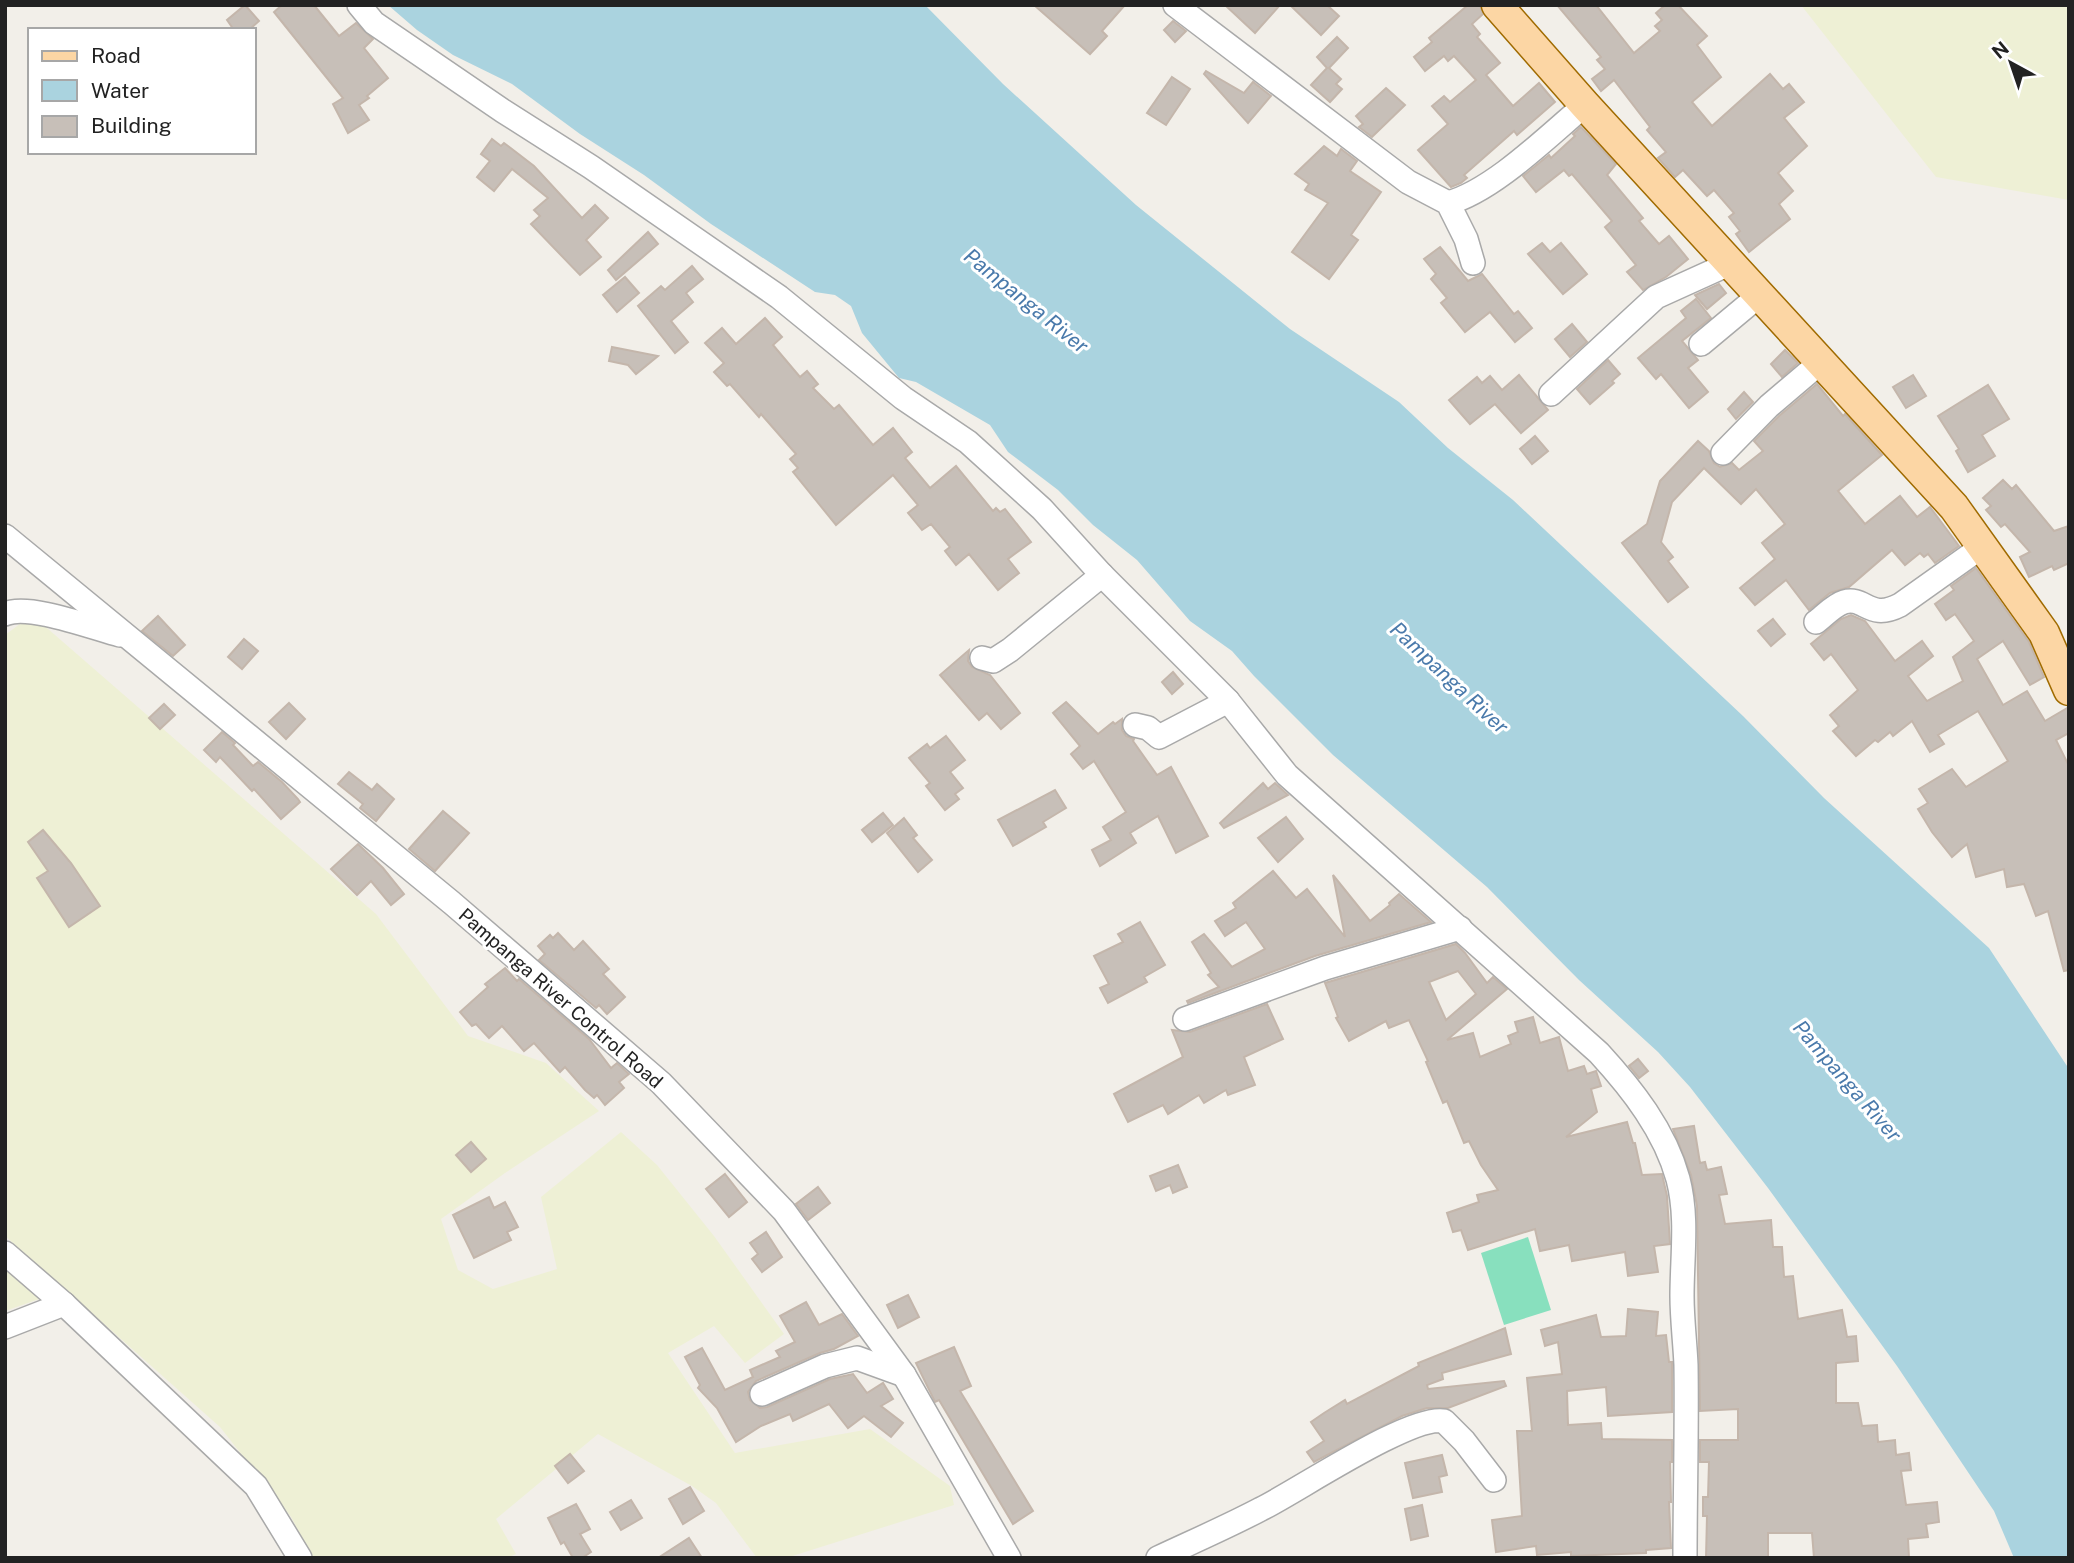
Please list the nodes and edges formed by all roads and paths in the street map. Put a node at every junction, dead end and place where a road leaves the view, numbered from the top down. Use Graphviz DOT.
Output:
graph roads {
  1 [pos="359,5"];
  2 [pos="1175,5"];
  3 [pos="1497,5"];
  4 [pos="1585,105"];
  5 [pos="1448,203"];
  6 [pos="1473,262"];
  7 [pos="1731,263"];
  8 [pos="1760,294"];
  9 [pos="1701,344"];
  10 [pos="1822,362"];
  11 [pos="1551,394"];
  12 [pos="1723,453"];
  13 [pos="5,536"];
  14 [pos="1983,546"];
  15 [pos="1102,575"];
  16 [pos="5,614"];
  17 [pos="1816,622"];
  18 [pos="130,638"];
  19 [pos="982,658"];
  20 [pos="2069,690"];
  21 [pos="1228,701"];
  22 [pos="1135,725"];
  23 [pos="1460,928"];
  24 [pos="1185,1019"];
  25 [pos="5,1253"];
  26 [pos="64,1304"];
  27 [pos="5,1327"];
  28 [pos="904,1375"];
  29 [pos="762,1394"];
  30 [pos="1493,1480"];
  31 [pos="300,1558"];
  32 [pos="1009,1558"];
  33 [pos="1158,1558"];
  34 [pos="1685,1558"];
  1 -- 15 [label="street"];
  2 -- 5 [label="street"];
  3 -- 4 [label="main road"];
  4 -- 5 [label="street"];
  4 -- 7 [label="main road"];
  5 -- 6 [label="street"];
  7 -- 8 [label="main road"];
  7 -- 11 [label="street"];
  8 -- 9 [label="street"];
  8 -- 10 [label="main road"];
  10 -- 12 [label="street"];
  10 -- 14 [label="main road"];
  13 -- 18 [label="street, Pampanga River Control Road"];
  14 -- 17 [label="street"];
  14 -- 20 [label="main road"];
  15 -- 19 [label="street"];
  15 -- 21 [label="street"];
  16 -- 18 [label="street"];
  18 -- 28 [label="street, Pampanga River Control Road"];
  21 -- 22 [label="street"];
  21 -- 23 [label="street"];
  23 -- 24 [label="street"];
  23 -- 34 [label="street"];
  25 -- 26 [label="street"];
  26 -- 27 [label="street"];
  26 -- 31 [label="street"];
  28 -- 29 [label="street"];
  28 -- 32 [label="street, Pampanga River Control Road"];
  30 -- 33 [label="street"];
}
